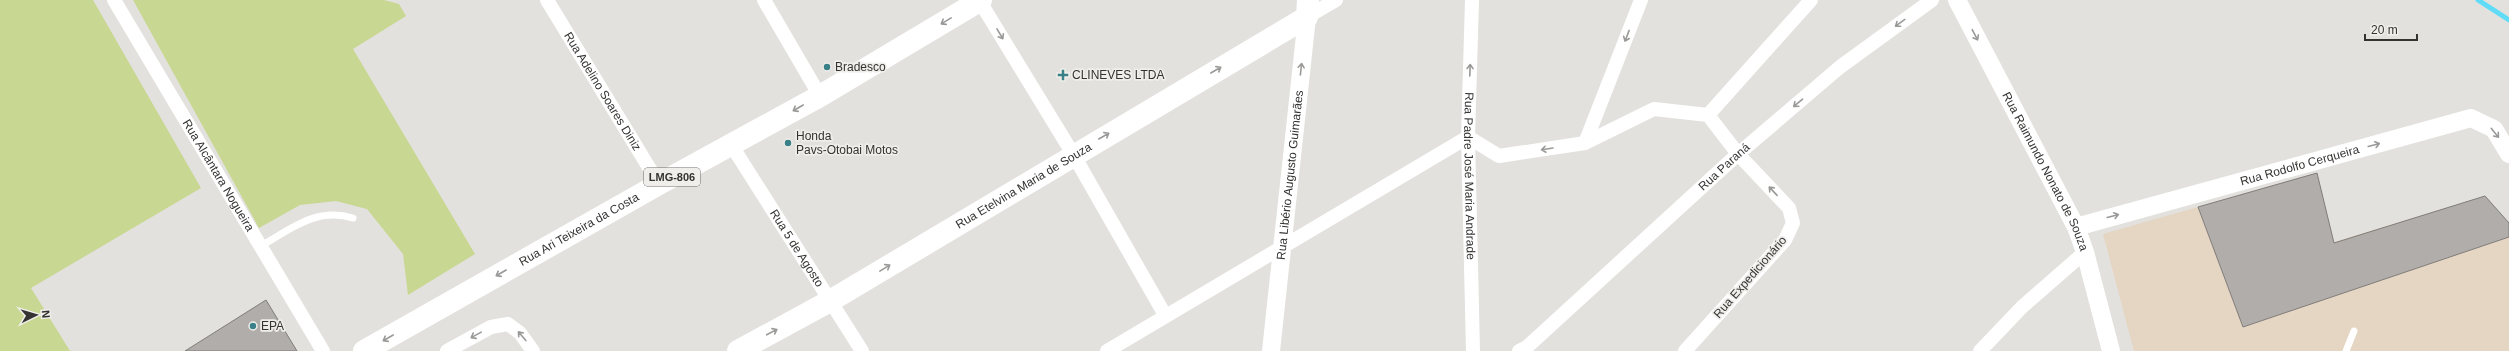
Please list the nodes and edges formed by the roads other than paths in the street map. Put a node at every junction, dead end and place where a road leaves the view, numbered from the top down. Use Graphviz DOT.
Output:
graph roads {
  1 [pos="114,0"];
  2 [pos="547,0"];
  3 [pos="764,0"];
  4 [pos="980,0"];
  5 [pos="1336,0"];
  6 [pos="1472,0"];
  7 [pos="1641,0"];
  8 [pos="1811,0"];
  9 [pos="1932,0"];
  10 [pos="1957,0"];
  11 [pos="1308,8"];
  12 [pos="820,96"];
  13 [pos="1708,115"];
  14 [pos="1468,137"];
  15 [pos="1585,143"];
  16 [pos="732,146"];
  17 [pos="1074,154"];
  18 [pos="1738,154"];
  19 [pos="2509,154"];
  20 [pos="659,184"];
  21 [pos="352,218"];
  22 [pos="2076,227"];
  23 [pos="260,246"];
  24 [pos="1282,247"];
  25 [pos="2085,252"];
  26 [pos="830,301"];
  27 [pos="1165,315"];
  28 [pos="2354,331"];
  29 [pos="1525,350"];
  30 [pos="323,351"];
  31 [pos="364,351"];
  32 [pos="447,351"];
  33 [pos="533,351"];
  34 [pos="738,351"];
  35 [pos="862,351"];
  36 [pos="1107,351"];
  37 [pos="1271,351"];
  38 [pos="1473,351"];
  39 [pos="1685,351"];
  40 [pos="1980,351"];
  41 [pos="2111,351"];
  42 [pos="2346,351"];
  1 -- 23 [label="street, Rua Alcântara Nogueira"];
  2 -- 20 [label="street, Rua Adelino Soares Diniz"];
  3 -- 12 [label="street"];
  4 -- 12 [label="highway, Rua Ari Teixeira da Costa / LMG-806, one-way"];
  4 -- 17 [label="street, one-way"];
  5 -- 11 [label="street"];
  14 -- 6 [label="street, Rua Padre José Maria Andrade, one-way"];
  7 -- 15 [label="street, one-way"];
  8 -- 13 [label="street"];
  9 -- 18 [label="street, Rua Paraná, one-way"];
  10 -- 22 [label="street, Rua Raimundo Nonato de Souza, one-way"];
  17 -- 11 [label="highway, Rua Etelvina Maria de Souza, one-way"];
  24 -- 11 [label="street, Rua Libério Augusto Guimarães, one-way"];
  12 -- 16 [label="highway, Rua Ari Teixeira da Costa / LMG-806, one-way"];
  13 -- 15 [label="street"];
  13 -- 18 [label="street, Rua Expedicionário"];
  15 -- 14 [label="street, one-way"];
  14 -- 24 [label="street"];
  14 -- 38 [label="street, Rua Padre José Maria Andrade"];
  16 -- 20 [label="highway, Rua Ari Teixeira da Costa / LMG-806"];
  16 -- 26 [label="street, Rua 5 de Agosto"];
  26 -- 17 [label="highway, Rua Etelvina Maria de Souza, one-way"];
  17 -- 27 [label="street"];
  18 -- 29 [label="street, Rua Paraná"];
  39 -- 18 [label="street, Rua Expedicionário, one-way"];
  22 -- 19 [label="street, Rua Rodolfo Cerqueira, one-way"];
  20 -- 31 [label="highway, Rua Ari Teixeira da Costa / LMG-806, one-way"];
  21 -- 23 [label="lane"];
  22 -- 25 [label="street, Rua Raimundo Nonato de Souza"];
  23 -- 30 [label="street, Rua Alcântara Nogueira"];
  24 -- 27 [label="street"];
  24 -- 37 [label="street, Rua Libério Augusto Guimarães"];
  25 -- 40 [label="street"];
  25 -- 41 [label="street, Rua Raimundo Nonato de Souza"];
  34 -- 26 [label="highway, Rua Etelvina Maria de Souza, one-way"];
  26 -- 35 [label="street, Rua 5 de Agosto"];
  27 -- 36 [label="street"];
  28 -- 42 [label="lane"];
  33 -- 32 [label="street, one-way"];
}
